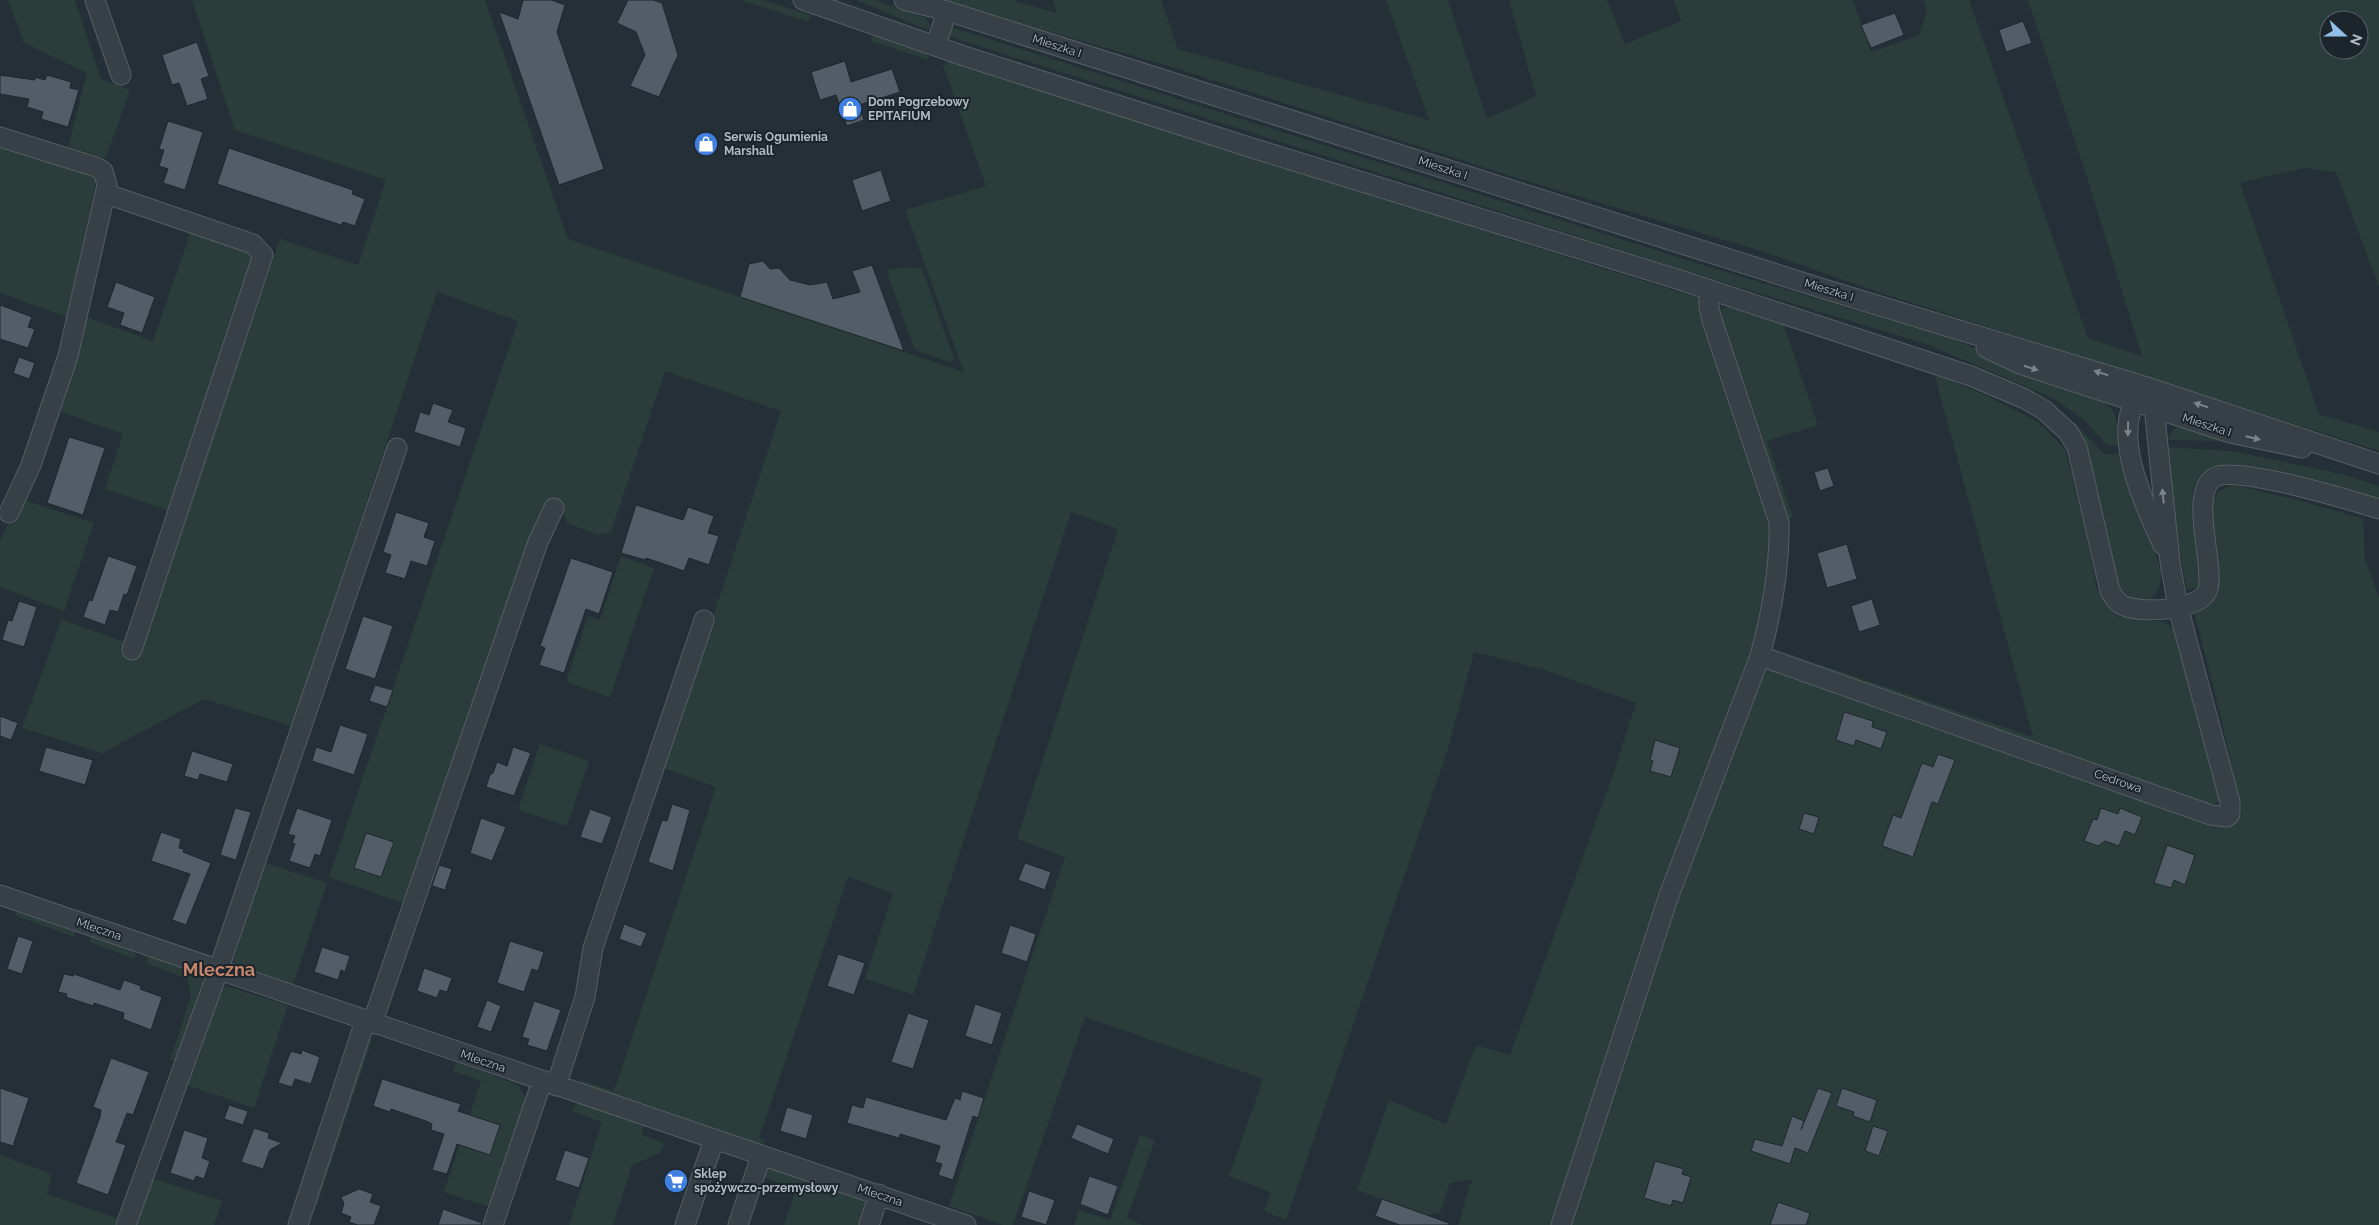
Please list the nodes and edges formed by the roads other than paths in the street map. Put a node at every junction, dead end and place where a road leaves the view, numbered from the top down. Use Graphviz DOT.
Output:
graph roads {
  1 [pos="95,0"];
  2 [pos="803,0"];
  3 [pos="904,0"];
  4 [pos="922,0"];
  5 [pos="947,11"];
  6 [pos="936,45"];
  7 [pos="121,75"];
  8 [pos="0,138"];
  9 [pos="107,194"];
  10 [pos="1710,290"];
  11 [pos="1940,325"];
  12 [pos="2147,387"];
  13 [pos="2134,401"];
  14 [pos="2154,407"];
  15 [pos="2185,418"];
  16 [pos="2157,435"];
  17 [pos="397,448"];
  18 [pos="2374,463"];
  19 [pos="554,508"];
  20 [pos="2379,509"];
  21 [pos="9,514"];
  22 [pos="2170,562"];
  23 [pos="2178,607"];
  24 [pos="704,620"];
  25 [pos="132,650"];
  26 [pos="1760,656"];
  27 [pos="0,895"];
  28 [pos="218,971"];
  29 [pos="369,1022"];
  30 [pos="549,1084"];
  31 [pos="714,1140"];
  32 [pos="761,1156"];
  33 [pos="879,1194"];
  34 [pos="126,1225"];
  35 [pos="298,1225"];
  36 [pos="493,1225"];
  37 [pos="685,1225"];
  38 [pos="738,1225"];
  39 [pos="869,1225"];
  40 [pos="966,1225"];
  41 [pos="1561,1225"];
  1 -- 7 [label="street"];
  2 -- 6 [label="street"];
  3 -- 5 [label="street"];
  4 -- 5 [label="street"];
  5 -- 6 [label="street"];
  5 -- 11 [label="street, Mieszka I"];
  6 -- 10 [label="street"];
  8 -- 9 [label="street"];
  9 -- 21 [label="street"];
  9 -- 25 [label="street"];
  10 -- 23 [label="street"];
  10 -- 26 [label="street"];
  12 -- 11 [label="street, Mieszka I, one-way"];
  11 -- 13 [label="street, Mieszka I, one-way"];
  12 -- 13 [label="street"];
  12 -- 14 [label="street, Cedrowa"];
  18 -- 12 [label="street, Mieszka I, one-way"];
  13 -- 14 [label="street, Mieszka I"];
  13 -- 22 [label="street, Cedrowa, one-way"];
  14 -- 15 [label="street, Mieszka I"];
  14 -- 16 [label="street, Cedrowa"];
  15 -- 16 [label="street"];
  15 -- 18 [label="street, Mieszka I, one-way"];
  22 -- 16 [label="street, Cedrowa, one-way"];
  17 -- 28 [label="street"];
  19 -- 29 [label="street"];
  20 -- 23 [label="street"];
  22 -- 23 [label="street, Cedrowa"];
  23 -- 26 [label="street, Cedrowa"];
  24 -- 30 [label="street"];
  26 -- 41 [label="street"];
  27 -- 28 [label="street, Mleczna"];
  28 -- 29 [label="street, Mleczna"];
  28 -- 34 [label="street"];
  29 -- 30 [label="street, Mleczna"];
  29 -- 35 [label="street"];
  30 -- 31 [label="street, Mleczna"];
  30 -- 36 [label="street"];
  31 -- 32 [label="street, Mleczna"];
  31 -- 37 [label="street"];
  32 -- 33 [label="street, Mleczna"];
  32 -- 38 [label="street"];
  33 -- 39 [label="street"];
  33 -- 40 [label="street, Mleczna"];
}
